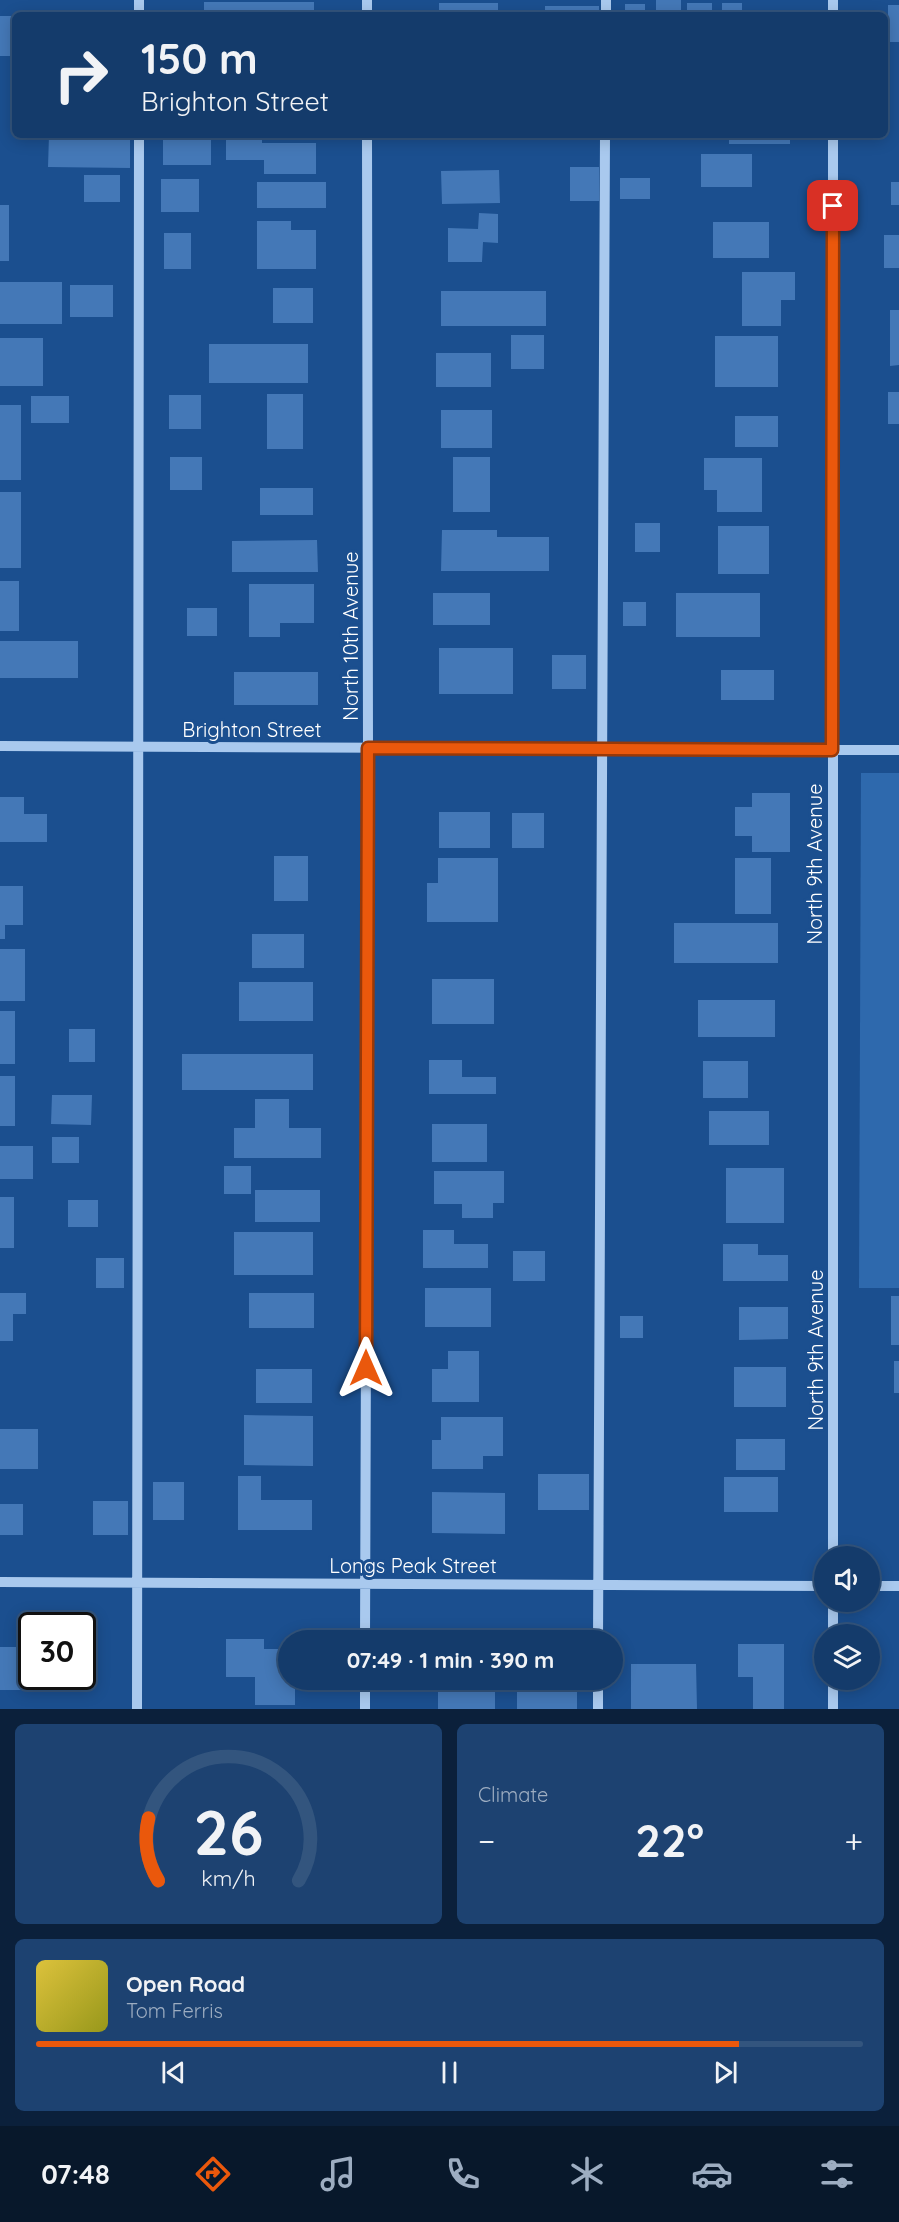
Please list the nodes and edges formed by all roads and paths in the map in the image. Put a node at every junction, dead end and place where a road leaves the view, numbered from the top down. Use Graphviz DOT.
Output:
graph roads {
  1 [pos="139,138"];
  2 [pos="367,138"];
  3 [pos="605,138"];
  4 [pos="833,138"];
  5 [pos="0,746"];
  6 [pos="139,746"];
  7 [pos="368,748"];
  8 [pos="602,749"];
  9 [pos="832,750"];
  10 [pos="899,750"];
  11 [pos="833,1546"];
  12 [pos="0,1582"];
  13 [pos="137,1582"];
  14 [pos="365,1582"];
  15 [pos="598,1584"];
  16 [pos="814,1586"];
  17 [pos="880,1586"];
  18 [pos="899,1586"];
  19 [pos="365,1630"];
  20 [pos="598,1630"];
  21 [pos="365,1690"];
  22 [pos="598,1690"];
  23 [pos="833,1690"];
  24 [pos="137,1709"];
  25 [pos="365,1709"];
  26 [pos="598,1709"];
  27 [pos="833,1709"];
  1 -- 6 [label="street"];
  2 -- 7 [label="street, North 10th Avenue"];
  3 -- 8 [label="street"];
  4 -- 9 [label="street, North 9th Avenue"];
  5 -- 6 [label="street, Brighton Street"];
  6 -- 7 [label="street, Brighton Street"];
  6 -- 13 [label="street"];
  7 -- 8 [label="street, Brighton Street"];
  7 -- 14 [label="street, North 10th Avenue"];
  8 -- 9 [label="street, Brighton Street"];
  8 -- 15 [label="street"];
  9 -- 10 [label="street, Brighton Street"];
  9 -- 11 [label="street, North 9th Avenue"];
  12 -- 13 [label="street, Longs Peak Street"];
  13 -- 14 [label="street, Longs Peak Street"];
  13 -- 24 [label="street"];
  14 -- 15 [label="street, Longs Peak Street"];
  14 -- 19 [label="street, North 10th Avenue"];
  15 -- 16 [label="street, Longs Peak Street"];
  15 -- 20 [label="street"];
  17 -- 18 [label="street"];
  21 -- 25 [label="street"];
  22 -- 26 [label="street"];
  23 -- 27 [label="street"];
}
